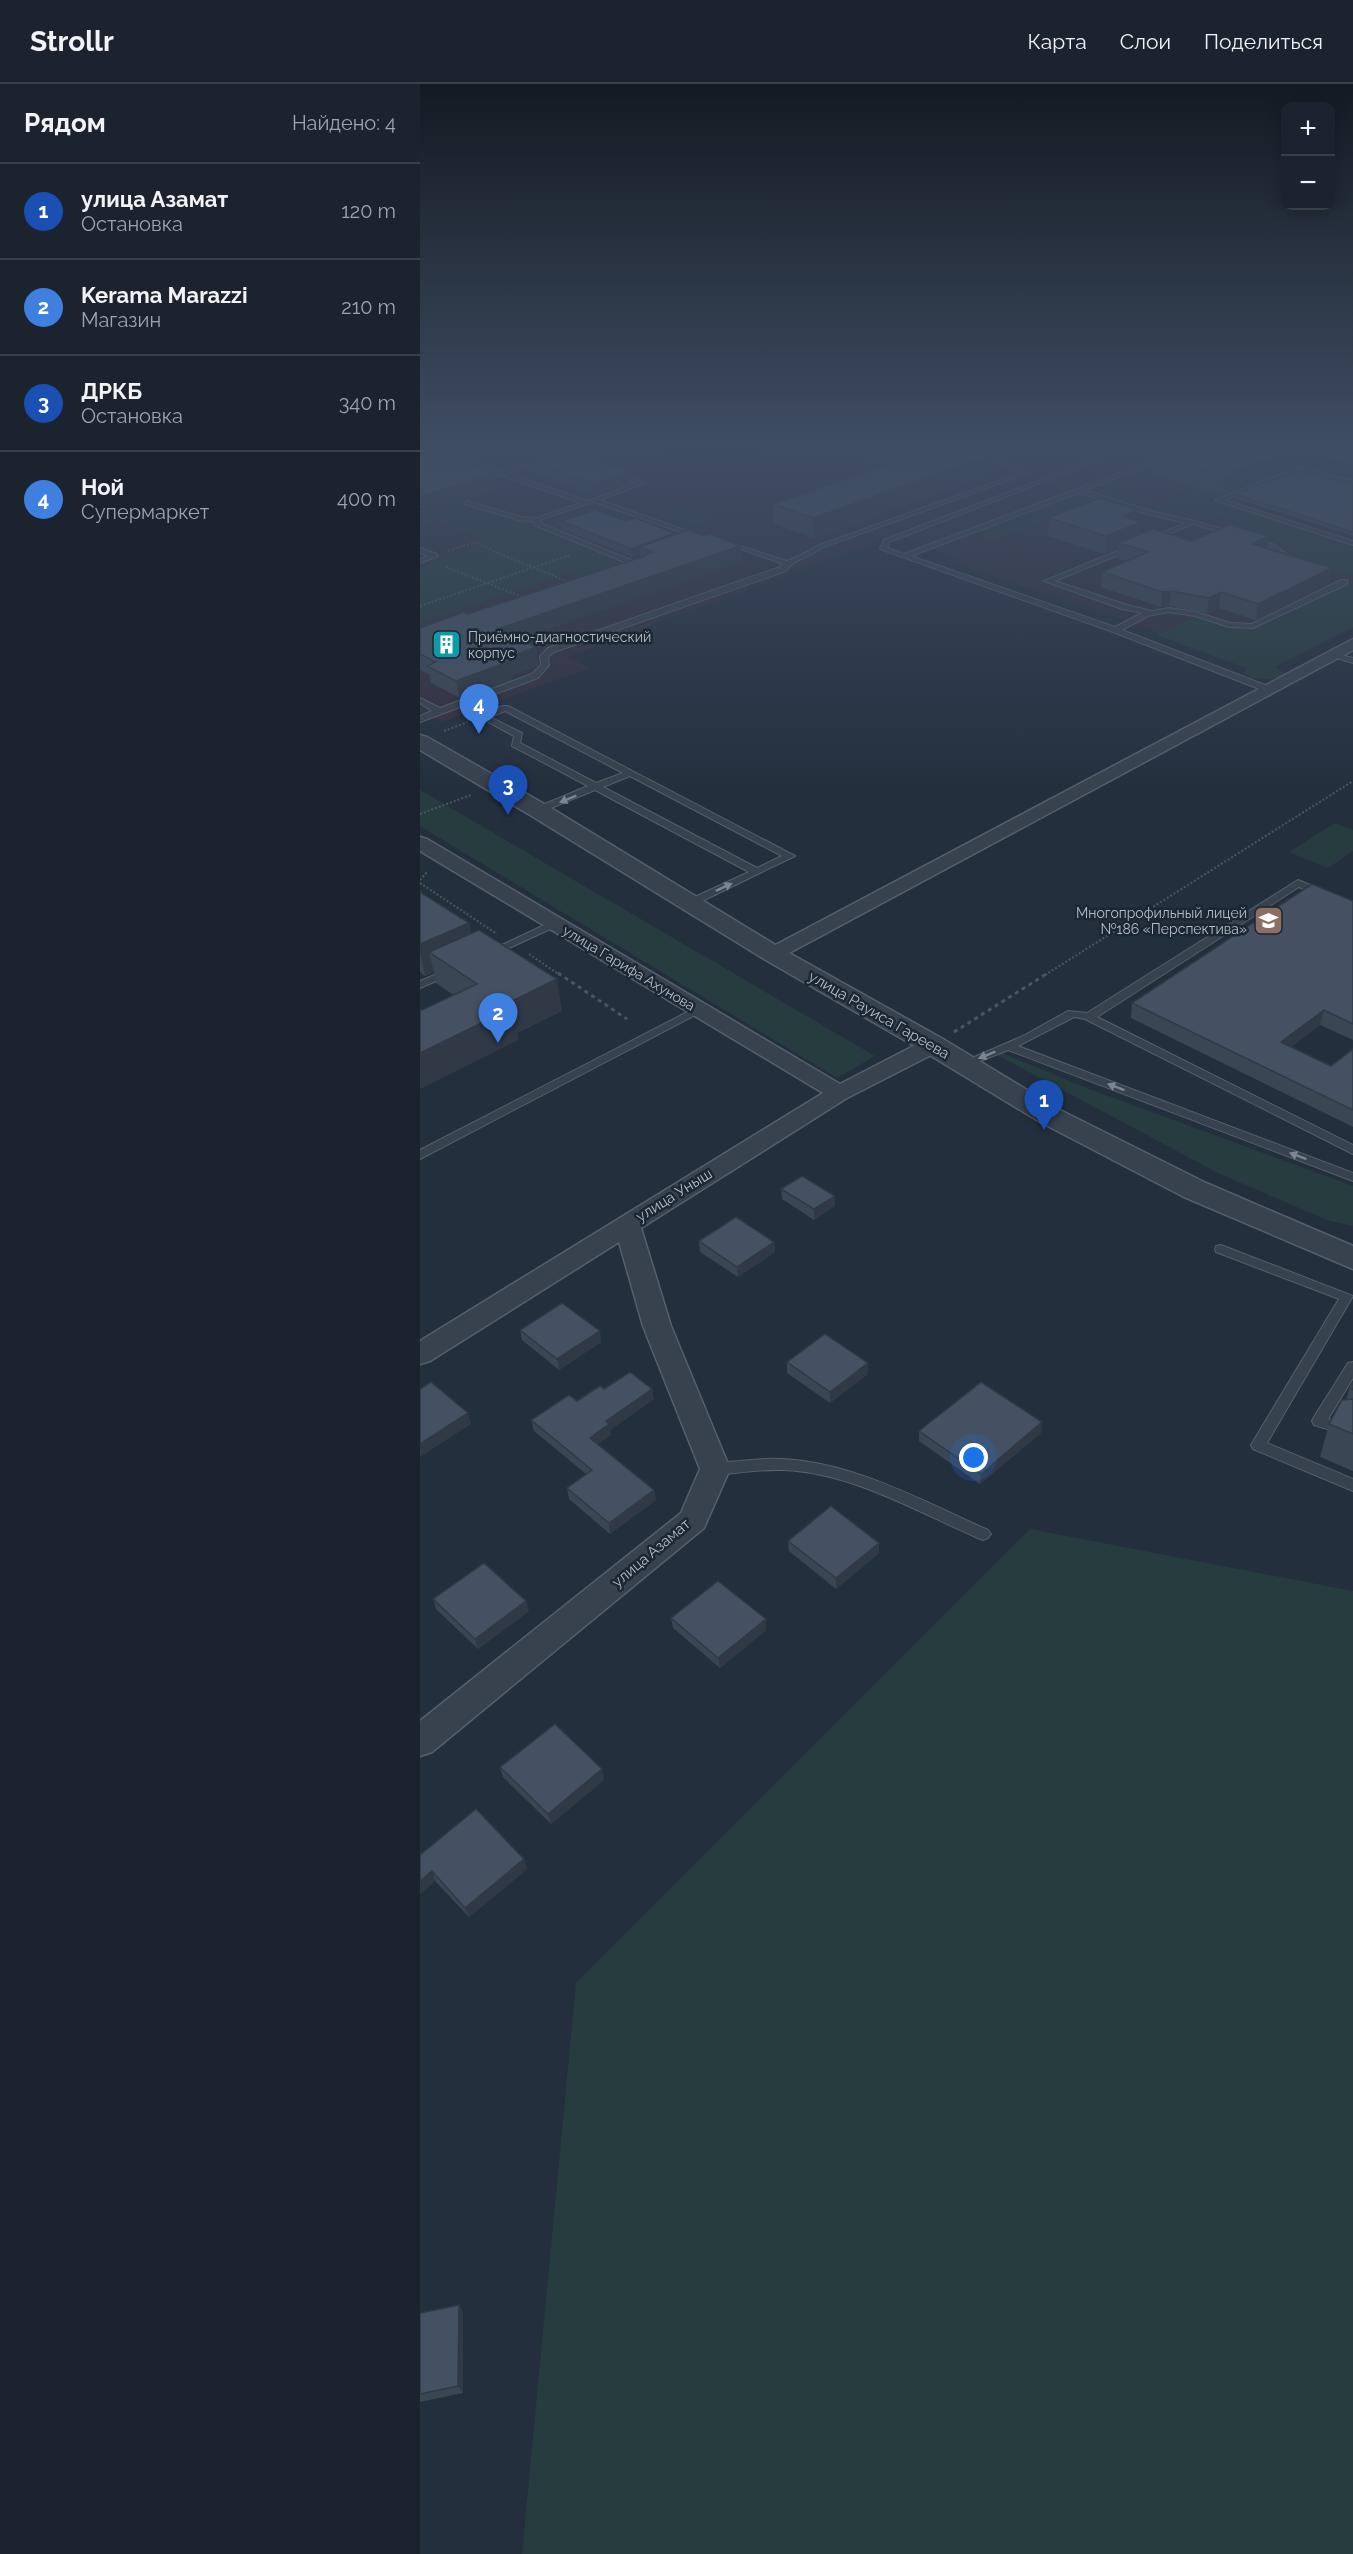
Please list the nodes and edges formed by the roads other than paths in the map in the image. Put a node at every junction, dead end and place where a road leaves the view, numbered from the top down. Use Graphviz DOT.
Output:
graph roads {
  1 [pos="627,560"];
  2 [pos="636,560"];
  3 [pos="780,560"];
  4 [pos="794,560"];
  5 [pos="916,560"];
  6 [pos="1098,560"];
  7 [pos="1286,560"];
  8 [pos="632,562"];
  9 [pos="787,563"];
  10 [pos="622,565"];
  11 [pos="1301,567"];
  12 [pos="1333,578"];
  13 [pos="1348,581"];
  14 [pos="1152,613"];
  15 [pos="1116,630"];
  16 [pos="1353,644"];
  17 [pos="1334,654"];
  18 [pos="1353,661"];
  19 [pos="1270,690"];
  20 [pos="420,700"];
  21 [pos="439,711"];
  22 [pos="420,719"];
  23 [pos="420,741"];
  24 [pos="630,773"];
  25 [pos="597,787"];
  26 [pos="538,810"];
  27 [pos="420,843"];
  28 [pos="757,872"];
  29 [pos="690,903"];
  30 [pos="1353,906"];
  31 [pos="555,923"];
  32 [pos="773,954"];
  33 [pos="481,957"];
  34 [pos="461,967"];
  35 [pos="420,985"];
  36 [pos="699,1009"];
  37 [pos="1089,1017"];
  38 [pos="933,1045"];
  39 [pos="1010,1046"];
  40 [pos="964,1064"];
  41 [pos="839,1093"];
  42 [pos="1353,1150"];
  43 [pos="420,1155"];
  44 [pos="1353,1177"];
  45 [pos="627,1224"];
  46 [pos="1221,1249"];
  47 [pos="1353,1258"];
  48 [pos="1350,1298"];
  49 [pos="420,1354"];
  50 [pos="1353,1367"];
  51 [pos="1337,1427"];
  52 [pos="715,1469"];
  53 [pos="1353,1485"];
  54 [pos="983,1534"];
  55 [pos="420,1741"];
  1 -- 8 [label="lane"];
  2 -- 8 [label="lane"];
  3 -- 9 [label="lane"];
  4 -- 9 [label="lane"];
  5 -- 15 [label="lane"];
  6 -- 14 [label="lane"];
  7 -- 11 [label="lane"];
  8 -- 10 [label="lane"];
  9 -- 21 [label="lane"];
  12 -- 13 [label="lane"];
  13 -- 14 [label="lane"];
  14 -- 15 [label="lane"];
  15 -- 19 [label="lane"];
  16 -- 17 [label="street"];
  17 -- 18 [label="lane"];
  17 -- 19 [label="street"];
  19 -- 32 [label="street"];
  20 -- 21 [label="lane"];
  21 -- 22 [label="lane"];
  23 -- 26 [label="street, улица Рауиса Гареева"];
  24 -- 25 [label="lane"];
  24 -- 25 [label="lane"];
  24 -- 28 [label="lane"];
  25 -- 26 [label="lane, one-way"];
  25 -- 28 [label="lane"];
  26 -- 29 [label="street, улица Рауиса Гареева"];
  27 -- 31 [label="street, улица Гарифа Ахунова"];
  29 -- 28 [label="lane, one-way"];
  29 -- 32 [label="street, улица Рауиса Гареева"];
  30 -- 37 [label="lane"];
  31 -- 33 [label="lane"];
  31 -- 36 [label="street, улица Гарифа Ахунова"];
  32 -- 38 [label="street, улица Рауиса Гареева"];
  34 -- 35 [label="lane"];
  36 -- 41 [label="street, улица Гарифа Ахунова"];
  36 -- 43 [label="lane"];
  37 -- 39 [label="lane"];
  37 -- 42 [label="lane"];
  38 -- 40 [label="street, улица Рауиса Гареева"];
  38 -- 41 [label="street, улица Уныш"];
  39 -- 40 [label="lane, one-way"];
  44 -- 39 [label="lane, one-way"];
  40 -- 47 [label="street, улица Рауиса Гареева"];
  41 -- 45 [label="street, улица Уныш"];
  45 -- 49 [label="street, улица Уныш"];
  45 -- 52 [label="street"];
  46 -- 48 [label="lane"];
  48 -- 53 [label="lane"];
  50 -- 51 [label="lane"];
  52 -- 54 [label="lane"];
  52 -- 55 [label="street, улица Азамат"];
}
